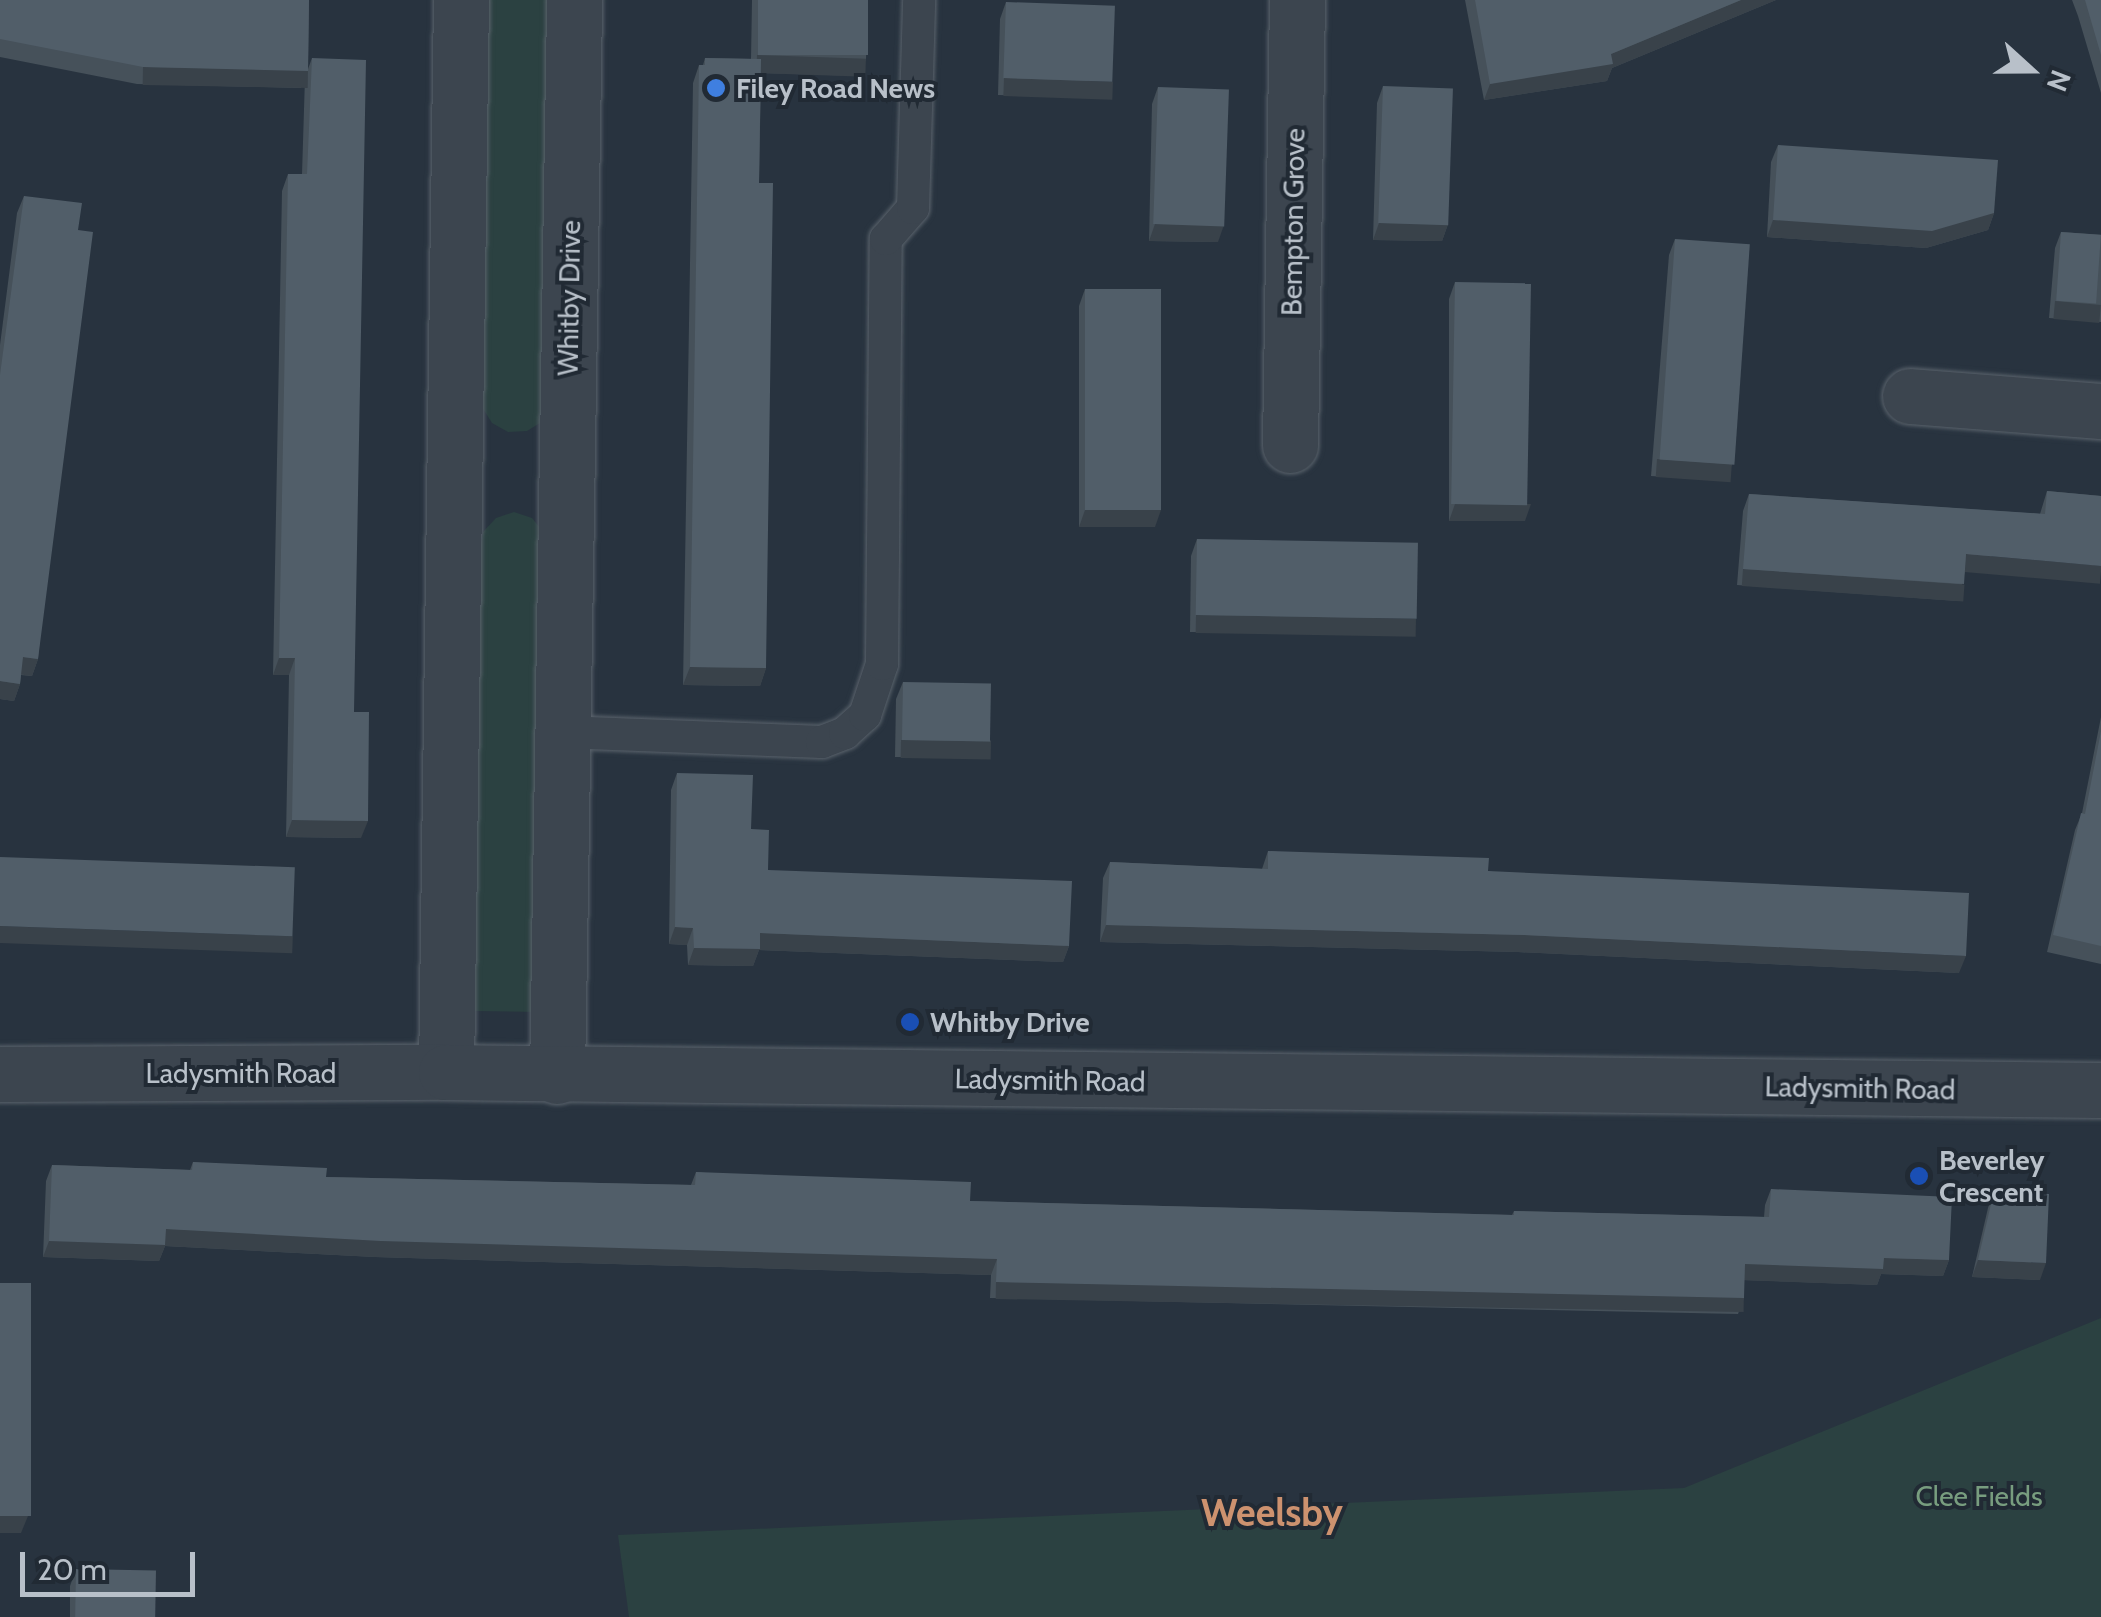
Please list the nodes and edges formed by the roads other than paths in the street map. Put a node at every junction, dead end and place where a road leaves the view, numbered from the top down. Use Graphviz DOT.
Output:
graph roads {
  1 [pos="462,0"];
  2 [pos="574,0"];
  3 [pos="919,0"];
  4 [pos="1297,0"];
  5 [pos="1910,396"];
  6 [pos="2101,411"];
  7 [pos="1290,445"];
  8 [pos="562,732"];
  9 [pos="446,1072"];
  10 [pos="0,1074"];
  11 [pos="558,1076"];
  12 [pos="2101,1090"];
  1 -- 9 [label="street"];
  2 -- 8 [label="street, Whitby Drive"];
  3 -- 8 [label="lane"];
  4 -- 7 [label="street, Bempton Grove"];
  5 -- 6 [label="street"];
  8 -- 11 [label="street, Whitby Drive"];
  9 -- 10 [label="street, Ladysmith Road"];
  9 -- 11 [label="street, Ladysmith Road"];
  11 -- 12 [label="street, Ladysmith Road"];
}
